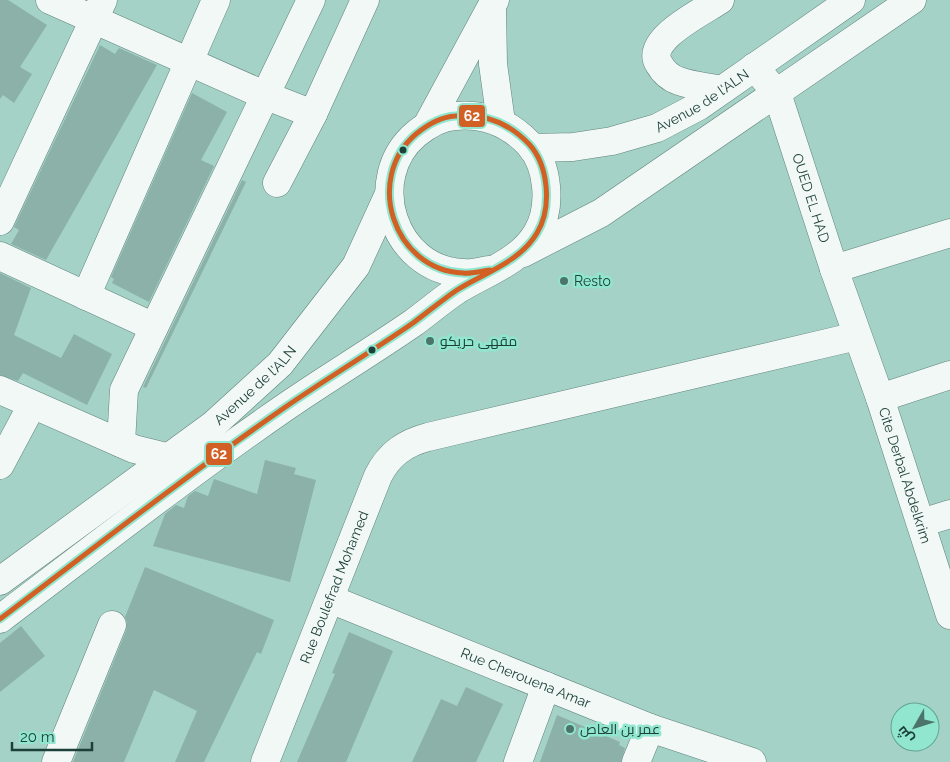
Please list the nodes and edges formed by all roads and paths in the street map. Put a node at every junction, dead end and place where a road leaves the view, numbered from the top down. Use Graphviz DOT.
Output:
graph roads {
  1 [pos="50,0"];
  2 [pos="216,0"];
  3 [pos="311,0"];
  4 [pos="365,0"];
  5 [pos="720,0"];
  6 [pos="851,0"];
  7 [pos="912,0"];
  8 [pos="494,2"];
  9 [pos="99,9"];
  10 [pos="188,60"];
  11 [pos="754,67"];
  12 [pos="721,90"];
  13 [pos="777,93"];
  14 [pos="264,95"];
  15 [pos="313,114"];
  16 [pos="501,122"];
  17 [pos="428,124"];
  18 [pos="532,148"];
  19 [pos="277,183"];
  20 [pos="388,196"];
  21 [pos="0,220"];
  22 [pos="950,233"];
  23 [pos="520,254"];
  24 [pos="0,256"];
  25 [pos="834,269"];
  26 [pos="490,270"];
  27 [pos="86,296"];
  28 [pos="154,327"];
  29 [pos="857,336"];
  30 [pos="950,376"];
  31 [pos="0,390"];
  32 [pos="880,398"];
  33 [pos="32,405"];
  34 [pos="121,444"];
  35 [pos="170,458"];
  36 [pos="0,465"];
  37 [pos="205,466"];
  38 [pos="950,514"];
  39 [pos="921,523"];
  40 [pos="0,581"];
  41 [pos="330,599"];
  42 [pos="950,615"];
  43 [pos="0,618"];
  44 [pos="112,625"];
  45 [pos="546,686"];
  46 [pos="650,728"];
  47 [pos="56,762"];
  48 [pos="265,762"];
  49 [pos="518,762"];
  50 [pos="636,762"];
  51 [pos="752,762"];
  1 -- 9 [label="street"];
  2 -- 10 [label="street"];
  3 -- 14 [label="street"];
  4 -- 15 [label="street"];
  5 -- 12 [label="street"];
  6 -- 11 [label="street, Avenue de l'ALN"];
  7 -- 13 [label="street"];
  8 -- 16 [label="street"];
  8 -- 17 [label="street"];
  9 -- 10 [label="street"];
  9 -- 21 [label="street"];
  10 -- 14 [label="street"];
  10 -- 27 [label="street"];
  11 -- 12 [label="street, Avenue de l'ALN"];
  11 -- 13 [label="street, OUED EL HAD"];
  12 -- 18 [label="street, Avenue de l'ALN"];
  13 -- 23 [label="street"];
  13 -- 25 [label="street, OUED EL HAD"];
  14 -- 15 [label="street"];
  14 -- 28 [label="street"];
  15 -- 19 [label="street"];
  16 -- 17 [label="street"];
  16 -- 18 [label="street"];
  17 -- 20 [label="street"];
  18 -- 23 [label="street"];
  20 -- 26 [label="street"];
  20 -- 35 [label="street, Avenue de l'ALN"];
  22 -- 25 [label="street"];
  23 -- 26 [label="street"];
  24 -- 27 [label="street"];
  25 -- 29 [label="street, OUED EL HAD"];
  26 -- 37 [label="street"];
  27 -- 28 [label="street"];
  28 -- 34 [label="street"];
  29 -- 32 [label="street, Cite Derbal Abdelkrim"];
  29 -- 41 [label="street, Rue Boulefrad Mohamed"];
  30 -- 32 [label="street"];
  31 -- 33 [label="street"];
  32 -- 39 [label="street, Cite Derbal Abdelkrim"];
  33 -- 34 [label="street"];
  33 -- 36 [label="street"];
  34 -- 35 [label="street"];
  35 -- 37 [label="street"];
  35 -- 40 [label="street, Avenue de l'ALN"];
  37 -- 43 [label="street"];
  38 -- 39 [label="street"];
  39 -- 42 [label="street, Cite Derbal Abdelkrim"];
  41 -- 45 [label="street, Rue Cherouena Amar"];
  41 -- 48 [label="street, Rue Boulefrad Mohamed"];
  44 -- 47 [label="street"];
  45 -- 46 [label="street, Rue Cherouena Amar"];
  45 -- 49 [label="street"];
  46 -- 50 [label="street"];
  46 -- 51 [label="street, Rue Cherouena Amar"];
}
